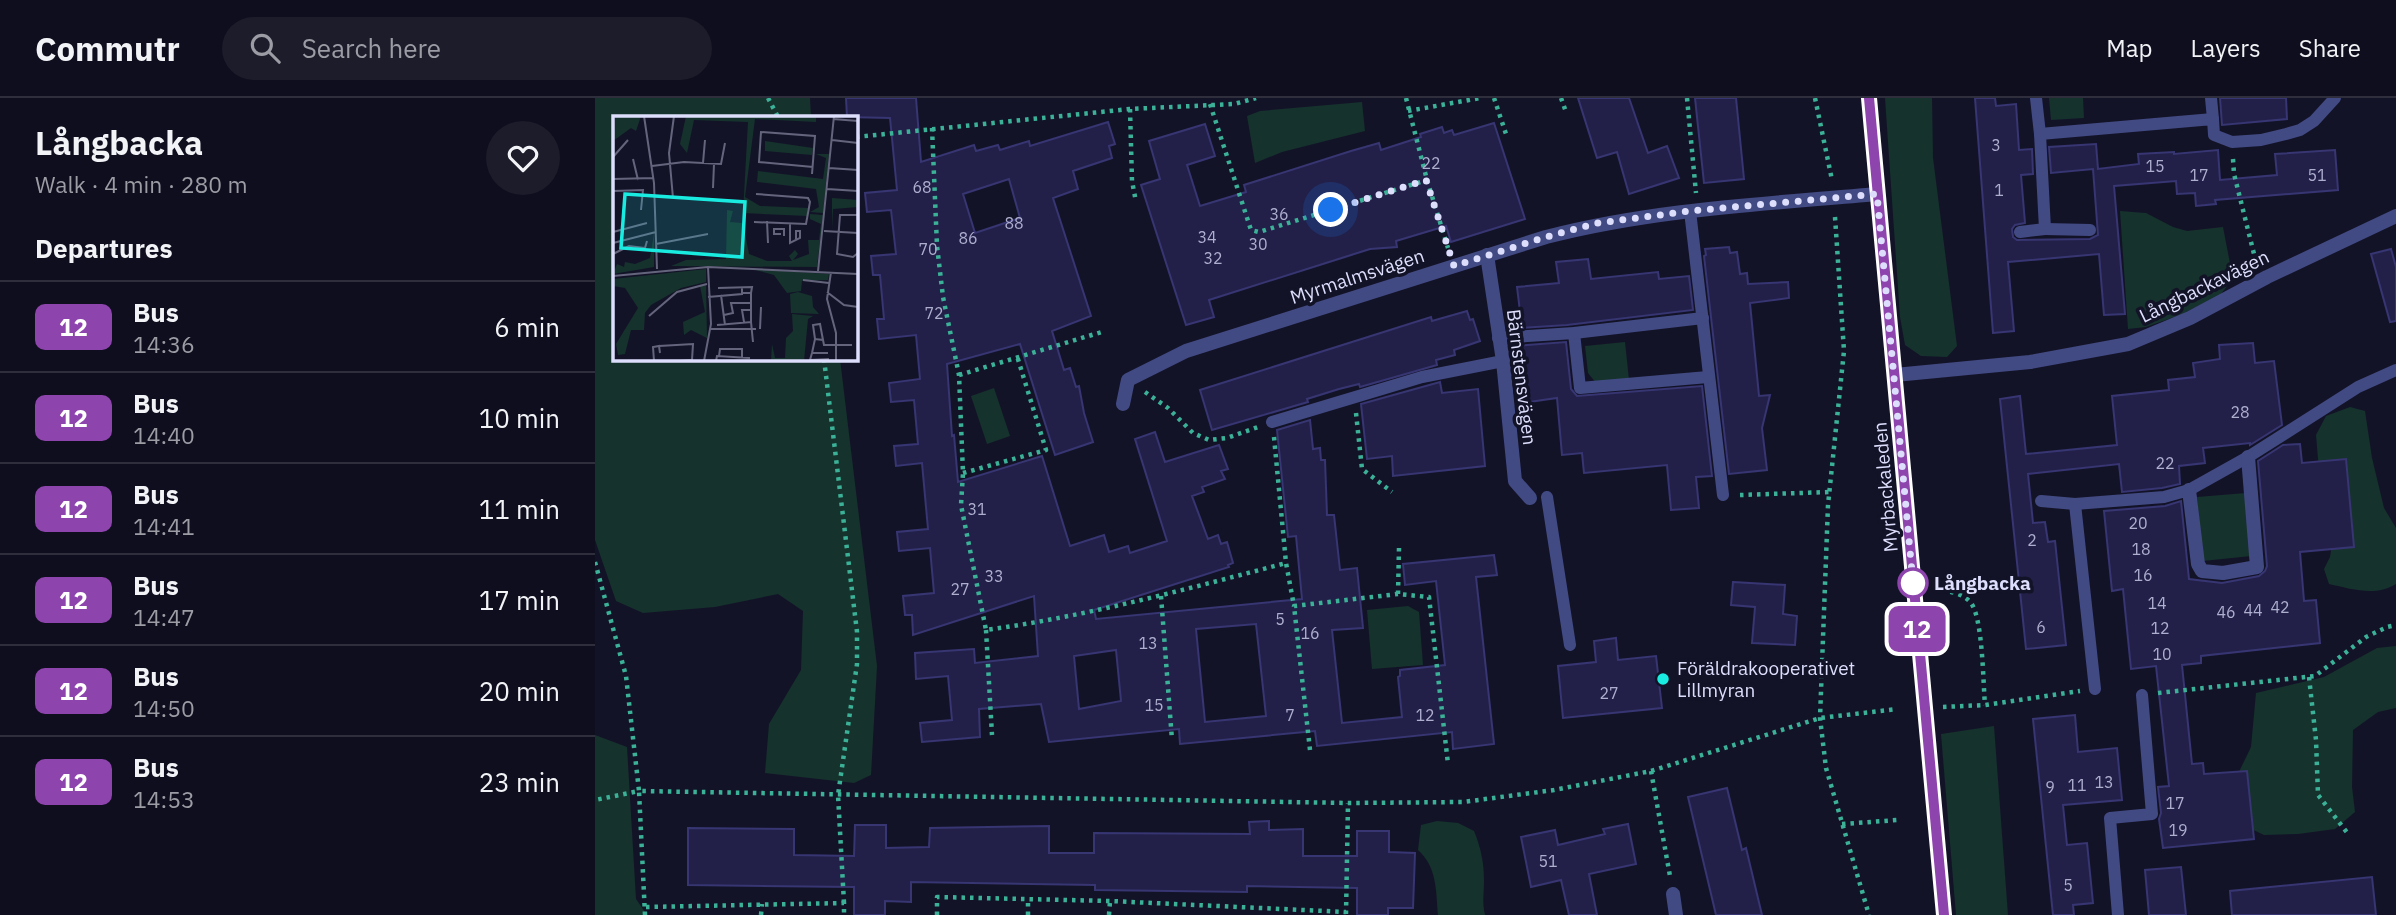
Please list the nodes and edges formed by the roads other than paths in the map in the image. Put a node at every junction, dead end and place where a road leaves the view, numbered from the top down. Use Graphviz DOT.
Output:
graph roads {
  1 [pos="1869,98"];
  2 [pos="2036,98"];
  3 [pos="2211,98"];
  4 [pos="2335,98"];
  5 [pos="2213,119"];
  6 [pos="2040,134"];
  7 [pos="1877,194"];
  8 [pos="1694,211"];
  9 [pos="2396,216"];
  10 [pos="2045,229"];
  11 [pos="2089,230"];
  12 [pos="2020,232"];
  13 [pos="1487,255"];
  14 [pos="1703,318"];
  15 [pos="1574,333"];
  16 [pos="1498,338"];
  17 [pos="1503,362"];
  18 [pos="2396,370"];
  19 [pos="1895,375"];
  20 [pos="1708,377"];
  21 [pos="1123,404"];
  22 [pos="1272,422"];
  23 [pos="2248,457"];
  24 [pos="2189,490"];
  25 [pos="1723,495"];
  26 [pos="1547,497"];
  27 [pos="1530,498"];
  28 [pos="2041,501"];
  29 [pos="2075,504"];
  30 [pos="1570,645"];
  31 [pos="2095,689"];
  32 [pos="2142,695"];
  33 [pos="1673,894"];
  34 [pos="1676,915"];
  35 [pos="1944,915"];
  36 [pos="2118,915"];
  1 -- 7 [label="street, Myrbackaleden"];
  2 -- 6 [label="lane"];
  3 -- 5 [label="lane"];
  4 -- 5 [label="lane"];
  5 -- 6 [label="lane"];
  6 -- 10 [label="lane"];
  7 -- 8 [label="street, Myrmalmsvägen"];
  7 -- 19 [label="street, Myrbackaleden"];
  8 -- 13 [label="street, Myrmalmsvägen"];
  8 -- 14 [label="lane"];
  9 -- 19 [label="street, Långbackavägen"];
  10 -- 11 [label="lane"];
  10 -- 12 [label="lane"];
  13 -- 16 [label="street, Bärnstensvägen"];
  13 -- 21 [label="street, Myrmalmsvägen"];
  14 -- 15 [label="lane"];
  14 -- 20 [label="lane"];
  15 -- 16 [label="lane"];
  15 -- 20 [label="lane"];
  16 -- 17 [label="street, Bärnstensvägen"];
  17 -- 22 [label="lane"];
  17 -- 27 [label="street, Bärnstensvägen"];
  18 -- 23 [label="lane"];
  19 -- 35 [label="street, Myrbackaleden"];
  20 -- 25 [label="lane"];
  23 -- 24 [label="lane"];
  23 -- 24 [label="street"];
  24 -- 29 [label="lane"];
  26 -- 30 [label="lane"];
  28 -- 29 [label="lane"];
  29 -- 31 [label="lane"];
  32 -- 36 [label="lane"];
  33 -- 34 [label="street"];
}
